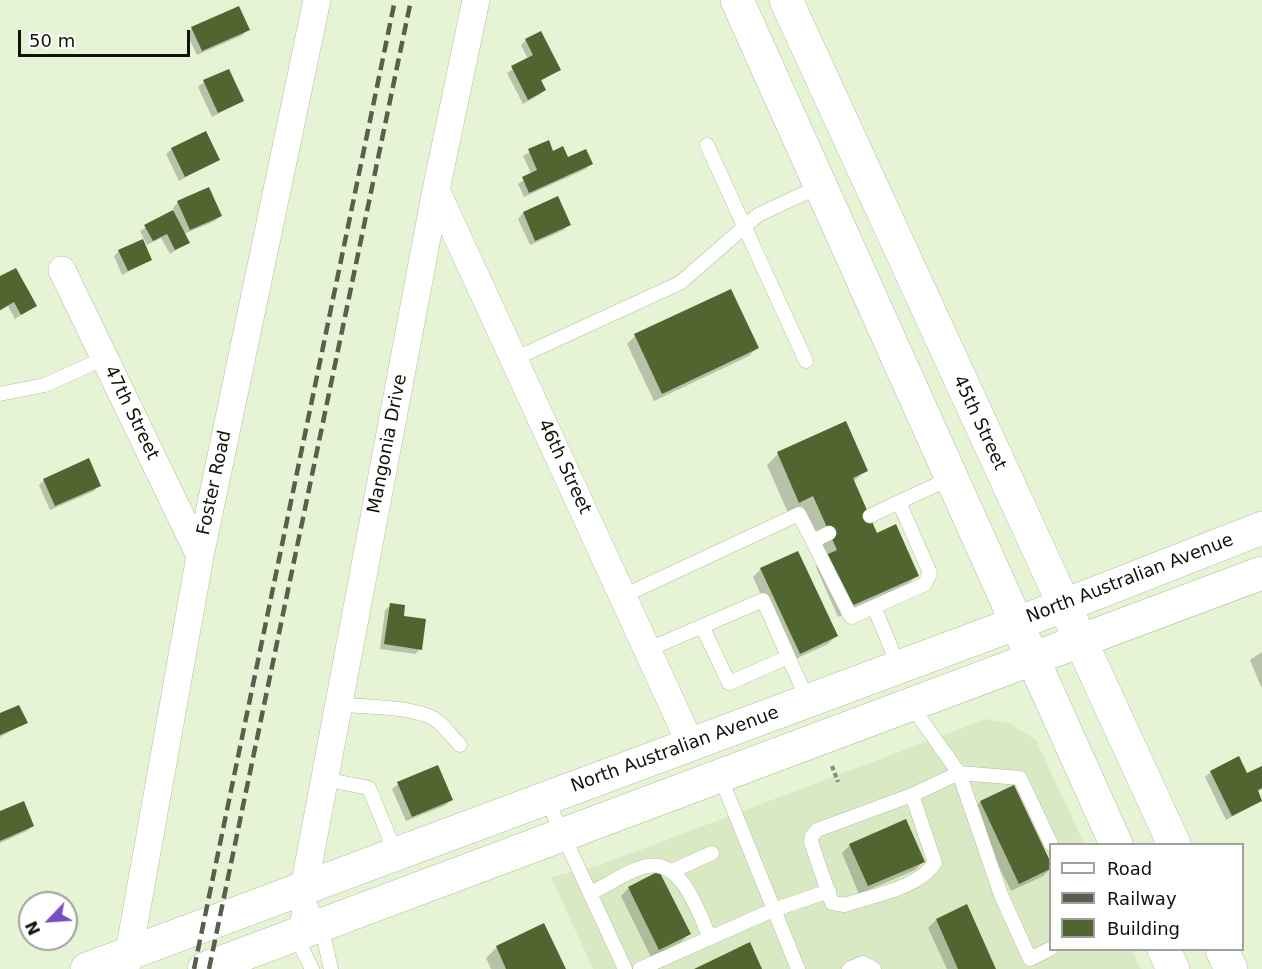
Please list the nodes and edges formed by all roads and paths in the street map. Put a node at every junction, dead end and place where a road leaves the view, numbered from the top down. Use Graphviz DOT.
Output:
graph roads {
  1 [pos="318,0"];
  2 [pos="476,0"];
  3 [pos="737,0"];
  4 [pos="786,0"];
  5 [pos="707,145"];
  6 [pos="821,185"];
  7 [pos="436,190"];
  8 [pos="745,226"];
  9 [pos="62,270"];
  10 [pos="105,358"];
  11 [pos="514,359"];
  12 [pos="806,360"];
  13 [pos="0,394"];
  14 [pos="953,477"];
  15 [pos="899,502"];
  16 [pos="870,516"];
  17 [pos="1262,528"];
  18 [pos="829,533"];
  19 [pos="813,542"];
  20 [pos="200,556"];
  21 [pos="1262,573"];
  22 [pos="622,596"];
  23 [pos="1063,606"];
  24 [pos="874,607"];
  25 [pos="1018,623"];
  26 [pos="702,626"];
  27 [pos="1079,640"];
  28 [pos="647,650"];
  29 [pos="788,657"];
  30 [pos="1034,657"];
  31 [pos="899,667"];
  32 [pos="808,701"];
  33 [pos="910,703"];
  34 [pos="338,704"];
  35 [pos="460,745"];
  36 [pos="691,745"];
  37 [pos="832,766"];
  38 [pos="959,773"];
  39 [pos="719,775"];
  40 [pos="324,779"];
  41 [pos="838,782"];
  42 [pos="912,795"];
  43 [pos="546,798"];
  44 [pos="562,834"];
  45 [pos="1051,843"];
  46 [pos="1116,843"];
  47 [pos="1174,843"];
  48 [pos="712,853"];
  49 [pos="396,854"];
  50 [pos="672,872"];
  51 [pos="304,888"];
  52 [pos="829,891"];
  53 [pos="590,893"];
  54 [pos="773,910"];
  55 [pos="306,929"];
  56 [pos="710,938"];
  57 [pos="1049,950"];
  58 [pos="1164,951"];
  59 [pos="1222,951"];
  60 [pos="128,961"];
  61 [pos="87,969"];
  62 [pos="204,969"];
  63 [pos="312,969"];
  64 [pos="331,969"];
  65 [pos="625,969"];
  66 [pos="640,969"];
  67 [pos="798,969"];
  68 [pos="849,969"];
  69 [pos="874,969"];
  70 [pos="1173,969"];
  71 [pos="1231,969"];
  1 -- 20 [label="street, Foster Road"];
  2 -- 7 [label="street, Mangonia Drive"];
  3 -- 6 [label="main road"];
  4 -- 23 [label="main road, 45th Street"];
  5 -- 8 [label="lane"];
  6 -- 8 [label="lane"];
  6 -- 14 [label="main road"];
  7 -- 11 [label="street, 46th Street"];
  7 -- 34 [label="street, Mangonia Drive"];
  8 -- 11 [label="lane"];
  8 -- 12 [label="lane"];
  9 -- 10 [label="street, 47th Street"];
  10 -- 13 [label="lane"];
  10 -- 20 [label="street, 47th Street"];
  11 -- 22 [label="street, 46th Street"];
  14 -- 15 [label="lane"];
  14 -- 25 [label="main road"];
  15 -- 16 [label="lane"];
  15 -- 24 [label="lane"];
  17 -- 23 [label="main road, North Australian Avenue"];
  18 -- 19 [label="lane"];
  19 -- 22 [label="lane"];
  19 -- 24 [label="lane"];
  20 -- 60 [label="street, Foster Road"];
  21 -- 27 [label="main road, North Australian Avenue"];
  22 -- 28 [label="street, 46th Street"];
  23 -- 25 [label="main road, North Australian Avenue"];
  23 -- 27 [label="main road, 45th Street"];
  24 -- 31 [label="lane"];
  25 -- 30 [label="main road"];
  25 -- 31 [label="main road, North Australian Avenue"];
  26 -- 28 [label="lane"];
  26 -- 29 [label="lane"];
  26 -- 29 [label="lane"];
  27 -- 30 [label="main road, North Australian Avenue"];
  27 -- 47 [label="main road, 45th Street"];
  28 -- 36 [label="street, 46th Street"];
  29 -- 32 [label="lane"];
  30 -- 33 [label="main road, North Australian Avenue"];
  30 -- 46 [label="main road"];
  31 -- 32 [label="main road, North Australian Avenue"];
  32 -- 36 [label="main road, North Australian Avenue"];
  33 -- 38 [label="lane"];
  33 -- 39 [label="main road, North Australian Avenue"];
  34 -- 35 [label="lane"];
  34 -- 40 [label="street, Mangonia Drive"];
  36 -- 43 [label="main road, North Australian Avenue"];
  37 -- 41 [label="path"];
  38 -- 42 [label="lane"];
  38 -- 45 [label="lane"];
  38 -- 57 [label="lane"];
  39 -- 44 [label="main road, North Australian Avenue"];
  39 -- 54 [label="lane"];
  40 -- 49 [label="lane"];
  40 -- 51 [label="street, Mangonia Drive"];
  42 -- 52 [label="lane"];
  42 -- 52 [label="lane"];
  43 -- 44 [label="lane"];
  43 -- 49 [label="main road, North Australian Avenue"];
  44 -- 53 [label="lane"];
  44 -- 55 [label="main road, North Australian Avenue"];
  48 -- 50 [label="lane"];
  49 -- 51 [label="main road, North Australian Avenue"];
  50 -- 53 [label="lane"];
  50 -- 56 [label="lane"];
  51 -- 55 [label="lane"];
  51 -- 55 [label="lane"];
  51 -- 60 [label="main road, North Australian Avenue"];
  52 -- 54 [label="lane"];
  53 -- 65 [label="lane"];
  54 -- 56 [label="lane"];
  54 -- 67 [label="lane"];
  55 -- 62 [label="main road, North Australian Avenue"];
  55 -- 63 [label="lane"];
  55 -- 64 [label="lane"];
  56 -- 66 [label="lane"];
  58 -- 70 [label="main road"];
  59 -- 71 [label="main road"];
  60 -- 61 [label="main road, North Australian Avenue"];
  68 -- 69 [label="lane"];
}
